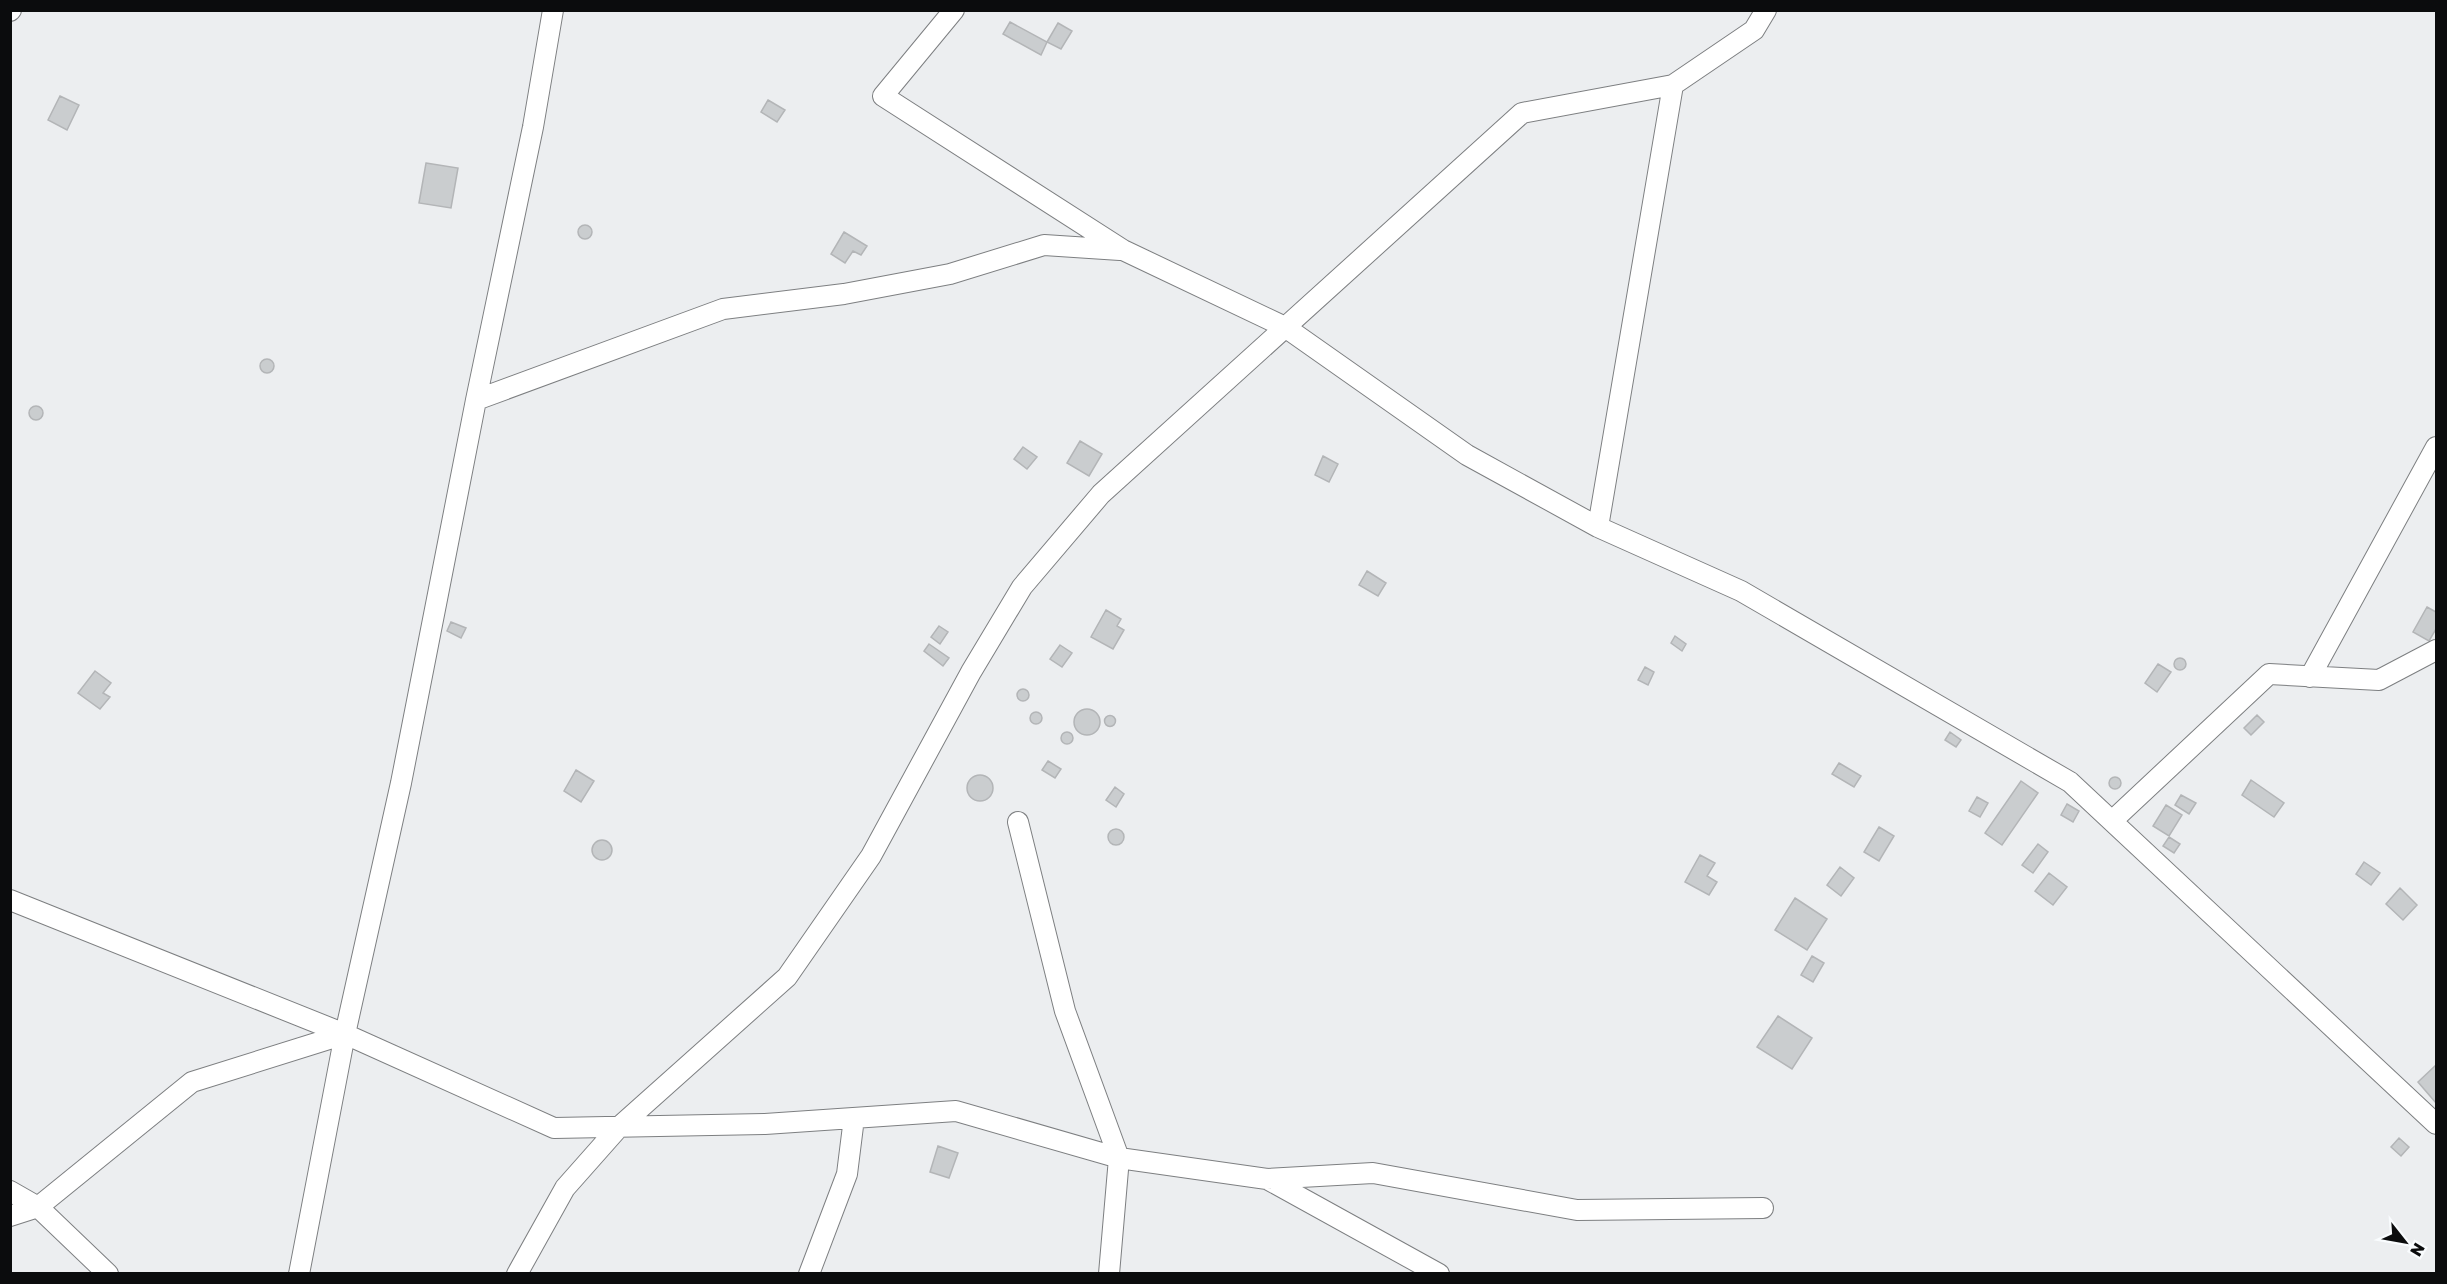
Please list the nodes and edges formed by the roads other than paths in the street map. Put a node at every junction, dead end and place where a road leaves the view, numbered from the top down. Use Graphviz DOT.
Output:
graph roads {
  1 [pos="553,10"];
  2 [pos="954,10"];
  3 [pos="1766,10"];
  4 [pos="1673,85"];
  5 [pos="1123,250"];
  6 [pos="1285,327"];
  7 [pos="476,400"];
  8 [pos="2436,447"];
  9 [pos="1598,527"];
  10 [pos="2436,650"];
  11 [pos="2310,677"];
  12 [pos="2112,820"];
  13 [pos="1018,822"];
  14 [pos="10,900"];
  15 [pos="345,1034"];
  16 [pos="854,1118"];
  17 [pos="2436,1124"];
  18 [pos="619,1127"];
  19 [pos="1119,1158"];
  20 [pos="1267,1179"];
  21 [pos="10,1191"];
  22 [pos="38,1207"];
  23 [pos="1763,1208"];
  24 [pos="10,1216"];
  25 [pos="108,1274"];
  26 [pos="299,1274"];
  27 [pos="517,1274"];
  28 [pos="809,1274"];
  29 [pos="1109,1274"];
  30 [pos="1438,1274"];
  1 -- 7 [label="street"];
  2 -- 5 [label="street"];
  3 -- 4 [label="street"];
  4 -- 6 [label="street"];
  4 -- 9 [label="street"];
  5 -- 6 [label="street"];
  5 -- 7 [label="street"];
  6 -- 9 [label="street"];
  6 -- 18 [label="street"];
  7 -- 15 [label="street"];
  8 -- 11 [label="street"];
  9 -- 12 [label="street"];
  10 -- 11 [label="street"];
  11 -- 12 [label="street"];
  12 -- 17 [label="street"];
  13 -- 19 [label="street"];
  14 -- 15 [label="street"];
  15 -- 18 [label="street"];
  15 -- 22 [label="street"];
  15 -- 26 [label="street"];
  16 -- 18 [label="street"];
  16 -- 19 [label="street"];
  16 -- 28 [label="street"];
  18 -- 27 [label="street"];
  19 -- 20 [label="street"];
  19 -- 29 [label="street"];
  20 -- 23 [label="street"];
  20 -- 30 [label="street"];
  21 -- 22 [label="street"];
  22 -- 24 [label="street"];
  22 -- 25 [label="street"];
}
